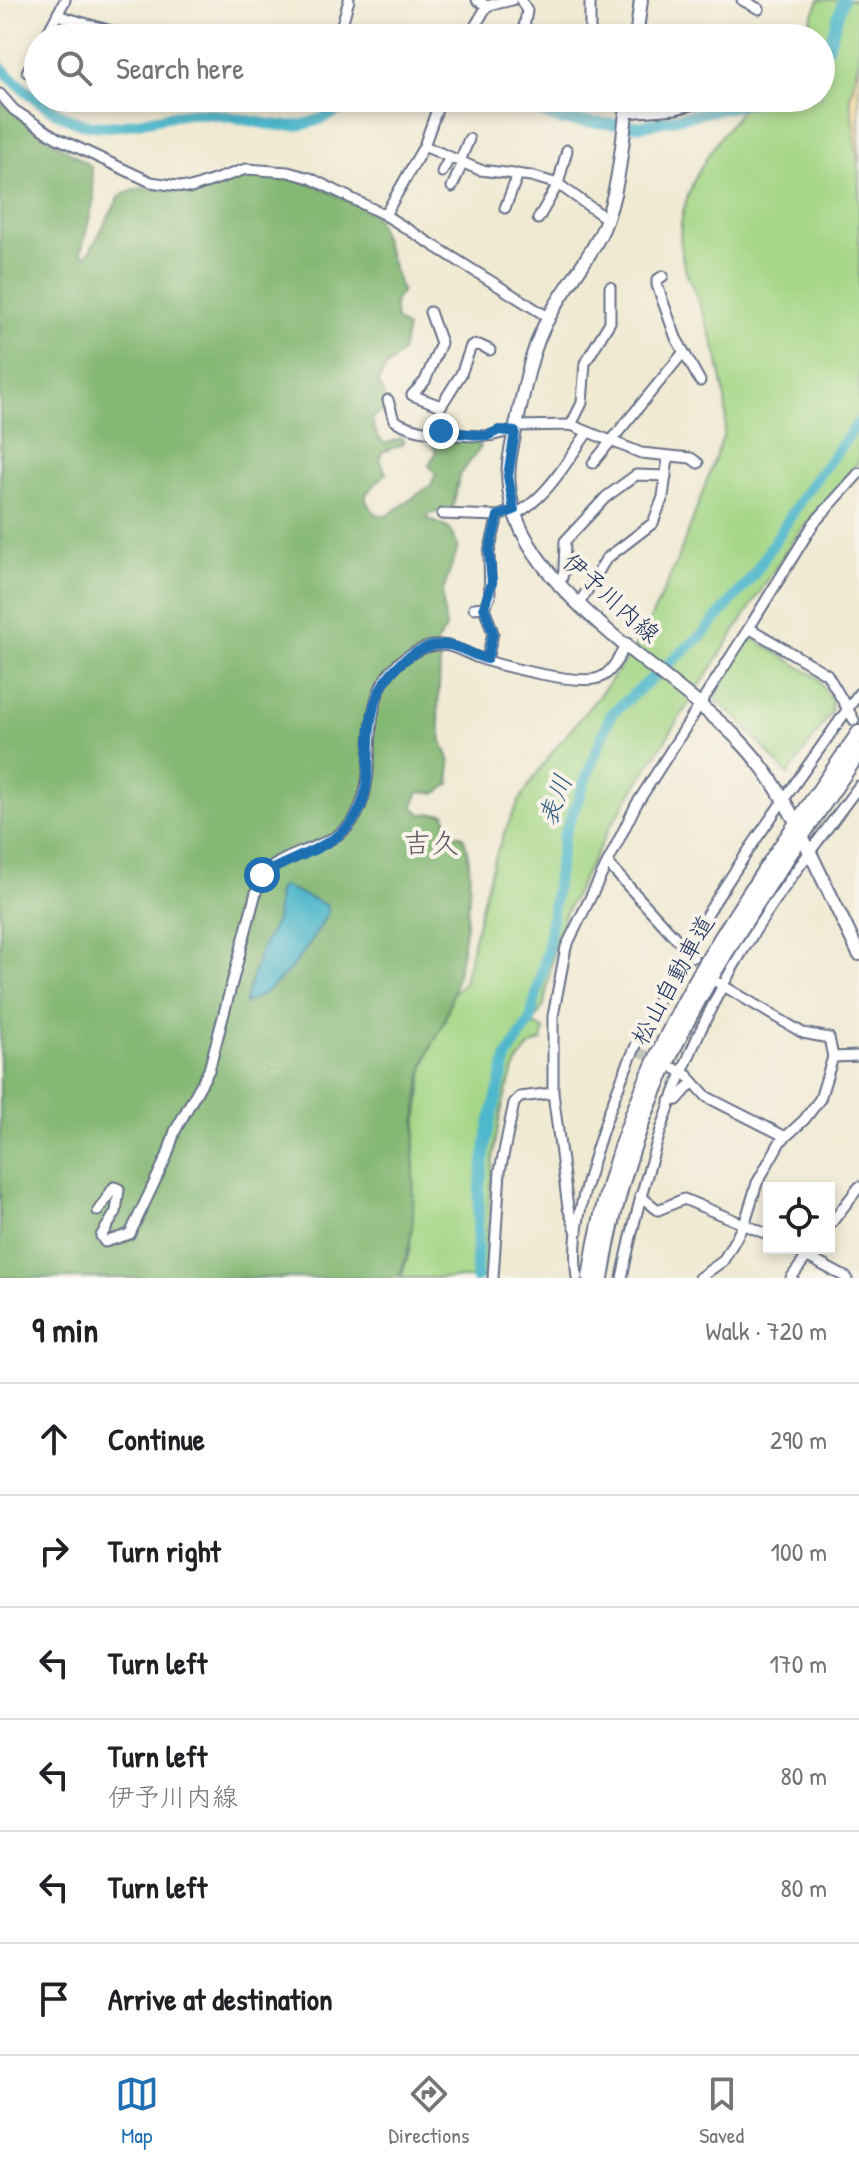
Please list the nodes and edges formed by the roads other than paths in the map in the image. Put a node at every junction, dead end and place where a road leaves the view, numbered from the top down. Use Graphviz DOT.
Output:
graph roads {
  1 [pos="65,0"];
  2 [pos="349,0"];
  3 [pos="477,0"];
  4 [pos="512,0"];
  5 [pos="521,0"];
  6 [pos="590,0"];
  7 [pos="641,0"];
  8 [pos="742,0"];
  9 [pos="487,6"];
  10 [pos="759,9"];
  11 [pos="57,15"];
  12 [pos="52,24"];
  13 [pos="88,24"];
  14 [pos="342,24"];
  15 [pos="476,24"];
  16 [pos="525,24"];
  17 [pos="590,24"];
  18 [pos="638,24"];
  19 [pos="0,94"];
  20 [pos="436,112"];
  21 [pos="626,112"];
  22 [pos="651,112"];
  23 [pos="626,115"];
  24 [pos="469,139"];
  25 [pos="424,146"];
  26 [pos="567,150"];
  27 [pos="450,157"];
  28 [pos="462,161"];
  29 [pos="442,172"];
  30 [pos="518,174"];
  31 [pos="558,184"];
  32 [pos="452,187"];
  33 [pos="505,208"];
  34 [pos="385,215"];
  35 [pos="538,219"];
  36 [pos="607,219"];
  37 [pos="663,276"];
  38 [pos="610,287"];
  39 [pos="430,312"];
  40 [pos="548,317"];
  41 [pos="490,350"];
  42 [pos="683,353"];
  43 [pos="700,381"];
  44 [pos="388,400"];
  45 [pos="571,425"];
  46 [pos="516,429"];
  47 [pos="588,432"];
  48 [pos="612,439"];
  49 [pos="668,458"];
  50 [pos="593,463"];
  51 [pos="698,463"];
  52 [pos="859,473"];
  53 [pos="666,476"];
  54 [pos="514,512"];
  55 [pos="442,514"];
  56 [pos="498,516"];
  57 [pos="559,587"];
  58 [pos="579,604"];
  59 [pos="749,628"];
  60 [pos="628,645"];
  61 [pos="487,659"];
  62 [pos="859,693"];
  63 [pos="697,702"];
  64 [pos="847,710"];
  65 [pos="856,726"];
  66 [pos="859,752"];
  67 [pos="859,786"];
  68 [pos="785,801"];
  69 [pos="793,817"];
  70 [pos="807,846"];
  71 [pos="608,864"];
  72 [pos="684,949"];
  73 [pos="859,954"];
  74 [pos="693,957"];
  75 [pos="719,984"];
  76 [pos="859,1056"];
  77 [pos="833,1057"];
  78 [pos="678,1070"];
  79 [pos="693,1082"];
  80 [pos="553,1093"];
  81 [pos="670,1101"];
  82 [pos="784,1136"];
  83 [pos="859,1187"];
  84 [pos="640,1196"];
  85 [pos="98,1211"];
  86 [pos="835,1218"];
  87 [pos="745,1222"];
  88 [pos="576,1230"];
  89 [pos="763,1232"];
  90 [pos="808,1254"];
  91 [pos="812,1254"];
  92 [pos="594,1275"];
  93 [pos="493,1278"];
  94 [pos="577,1278"];
  95 [pos="622,1278"];
  96 [pos="699,1278"];
  97 [pos="791,1278"];
  98 [pos="847,1278"];
  1 -- 11 [label="street"];
  2 -- 14 [label="street"];
  3 -- 9 [label="street"];
  4 -- 9 [label="street"];
  5 -- 16 [label="street"];
  6 -- 17 [label="street"];
  7 -- 18 [label="main road"];
  8 -- 10 [label="street"];
  9 -- 15 [label="street"];
  11 -- 12 [label="street"];
  11 -- 13 [label="street"];
  19 -- 34 [label="street"];
  20 -- 25 [label="street"];
  21 -- 23 [label="main road, 伊予川内線"];
  22 -- 23 [label="street"];
  23 -- 36 [label="main road, 伊予川内線"];
  24 -- 28 [label="street"];
  25 -- 27 [label="street"];
  25 -- 34 [label="street"];
  26 -- 31 [label="street"];
  27 -- 28 [label="street"];
  27 -- 29 [label="street"];
  28 -- 30 [label="street"];
  28 -- 32 [label="street"];
  30 -- 31 [label="street"];
  30 -- 33 [label="street"];
  31 -- 35 [label="street"];
  31 -- 36 [label="street"];
  34 -- 40 [label="street"];
  36 -- 40 [label="main road, 伊予川内線"];
  37 -- 42 [label="street"];
  38 -- 45 [label="street"];
  39 -- 41 [label="street"];
  40 -- 46 [label="main road, 伊予川内線"];
  42 -- 43 [label="street"];
  42 -- 48 [label="street"];
  44 -- 46 [label="street"];
  45 -- 46 [label="street"];
  45 -- 47 [label="street"];
  46 -- 54 [label="main road, 伊予川内線"];
  47 -- 48 [label="street"];
  47 -- 54 [label="street"];
  48 -- 49 [label="street"];
  48 -- 50 [label="street"];
  49 -- 51 [label="street"];
  49 -- 53 [label="street"];
  52 -- 59 [label="street"];
  53 -- 57 [label="street"];
  53 -- 58 [label="street"];
  54 -- 56 [label="street"];
  54 -- 57 [label="main road, 伊予川内線"];
  55 -- 56 [label="street"];
  56 -- 61 [label="street"];
  57 -- 58 [label="main road, 伊予川内線"];
  58 -- 60 [label="main road, 伊予川内線"];
  59 -- 63 [label="street"];
  59 -- 64 [label="street"];
  60 -- 61 [label="street"];
  60 -- 63 [label="main road, 伊予川内線"];
  61 -- 85 [label="street"];
  62 -- 64 [label="street"];
  63 -- 68 [label="main road, 伊予川内線"];
  63 -- 71 [label="street"];
  64 -- 65 [label="street"];
  64 -- 68 [label="street"];
  65 -- 92 [label="highway, 松山自動車道"];
  66 -- 92 [label="highway, 松山自動車道"];
  67 -- 70 [label="street"];
  68 -- 69 [label="main road, 伊予川内線"];
  68 -- 72 [label="street"];
  70 -- 73 [label="main road"];
  70 -- 75 [label="street"];
  71 -- 72 [label="street"];
  71 -- 80 [label="street"];
  72 -- 74 [label="street"];
  72 -- 88 [label="street"];
  75 -- 77 [label="street"];
  75 -- 78 [label="street"];
  76 -- 77 [label="street"];
  77 -- 82 [label="street"];
  78 -- 79 [label="street"];
  78 -- 81 [label="street"];
  79 -- 81 [label="street"];
  79 -- 82 [label="street"];
  80 -- 88 [label="street"];
  80 -- 93 [label="street"];
  81 -- 84 [label="street"];
  82 -- 87 [label="street"];
  83 -- 86 [label="street"];
  84 -- 87 [label="street"];
  84 -- 95 [label="street"];
  87 -- 89 [label="street"];
  87 -- 96 [label="street"];
  88 -- 94 [label="street"];
  90 -- 97 [label="street"];
  91 -- 98 [label="street"];
}
